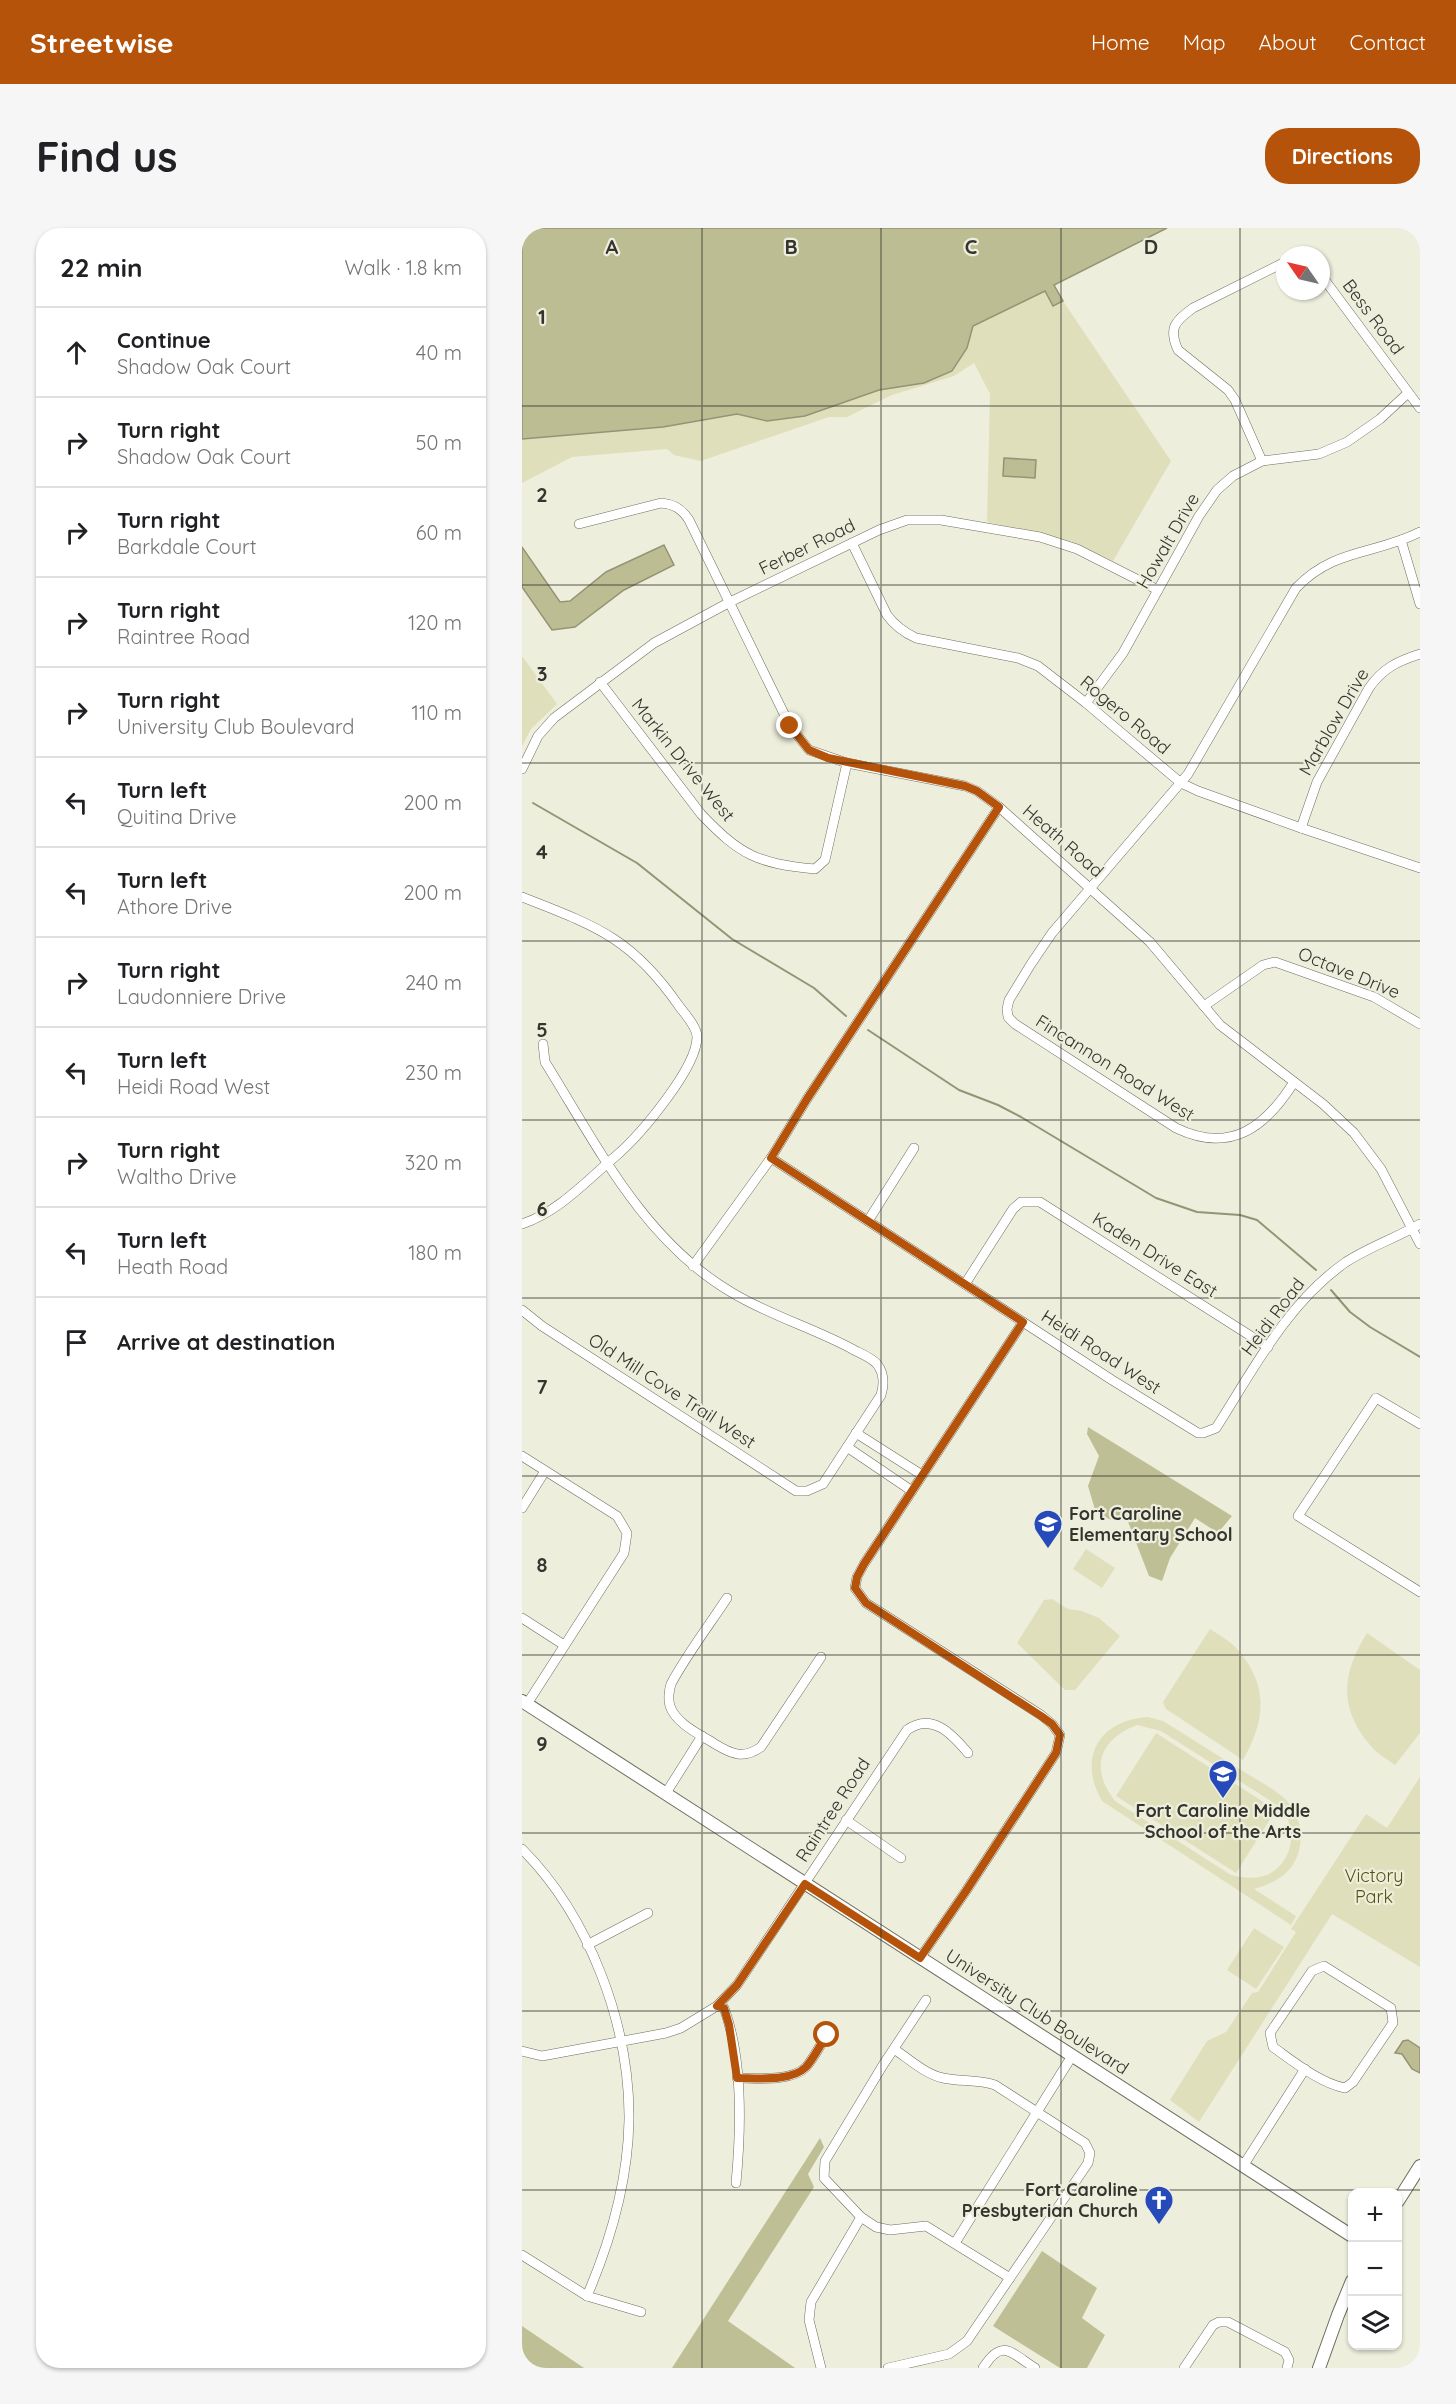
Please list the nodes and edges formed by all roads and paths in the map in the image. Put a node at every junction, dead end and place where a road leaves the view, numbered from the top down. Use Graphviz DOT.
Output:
graph roads {
  1 [pos="1276,266"];
  2 [pos="1330,287"];
  3 [pos="1408,393"];
  4 [pos="1420,408"];
  5 [pos="1262,461"];
  6 [pos="579,524"];
  7 [pos="1420,532"];
  8 [pos="1401,540"];
  9 [pos="852,543"];
  10 [pos="1158,590"];
  11 [pos="730,602"];
  12 [pos="1420,604"];
  13 [pos="1420,654"];
  14 [pos="600,682"];
  15 [pos="1086,702"];
  16 [pos="847,763"];
  17 [pos="522,769"];
  18 [pos="1181,783"];
  19 [pos="999,807"];
  20 [pos="1301,828"];
  21 [pos="1420,868"];
  22 [pos="1091,887"];
  23 [pos="522,897"];
  24 [pos="1204,1006"];
  25 [pos="1420,1024"];
  26 [pos="543,1044"];
  27 [pos="1294,1082"];
  28 [pos="914,1148"];
  29 [pos="771,1158"];
  30 [pos="608,1163"];
  31 [pos="868,1221"];
  32 [pos="522,1224"];
  33 [pos="1416,1226"];
  34 [pos="1420,1244"];
  35 [pos="693,1266"];
  36 [pos="965,1284"];
  37 [pos="522,1310"];
  38 [pos="1023,1322"];
  39 [pos="1268,1347"];
  40 [pos="1420,1424"];
  41 [pos="856,1433"];
  42 [pos="1203,1433"];
  43 [pos="847,1447"];
  44 [pos="522,1456"];
  45 [pos="544,1471"];
  46 [pos="922,1475"];
  47 [pos="912,1491"];
  48 [pos="522,1508"];
  49 [pos="1418,1587"];
  50 [pos="727,1598"];
  51 [pos="522,1618"];
  52 [pos="564,1645"];
  53 [pos="820,1657"];
  54 [pos="524,1702"];
  55 [pos="702,1736"];
  56 [pos="968,1753"];
  57 [pos="666,1793"];
  58 [pos="846,1820"];
  59 [pos="522,1849"];
  60 [pos="901,1858"];
  61 [pos="805,1884"];
  62 [pos="648,1913"];
  63 [pos="587,1945"];
  64 [pos="920,1958"];
  65 [pos="926,2000"];
  66 [pos="717,2006"];
  67 [pos="827,2035"];
  68 [pos="620,2042"];
  69 [pos="894,2049"];
  70 [pos="522,2051"];
  71 [pos="1072,2056"];
  72 [pos="1305,2069"];
  73 [pos="737,2078"];
  74 [pos="1038,2112"];
  75 [pos="1244,2166"];
  76 [pos="1420,2166"];
  77 [pos="736,2183"];
  78 [pos="1402,2195"];
  79 [pos="861,2217"];
  80 [pos="1348,2233"];
  81 [pos="955,2243"];
  82 [pos="522,2255"];
  83 [pos="1010,2278"];
  84 [pos="1348,2292"];
  85 [pos="587,2296"];
  86 [pos="641,2312"];
  87 [pos="821,2368"];
  88 [pos="888,2368"];
  89 [pos="983,2368"];
  90 [pos="1035,2368"];
  91 [pos="1184,2368"];
  92 [pos="1287,2368"];
  93 [pos="1319,2368"];
  1 -- 5 [label="street"];
  2 -- 3 [label="street, Bess Road"];
  3 -- 4 [label="street, Bess Road"];
  3 -- 5 [label="street, Howalt Drive"];
  5 -- 10 [label="street, Howalt Drive"];
  6 -- 11 [label="street, Heath Road"];
  7 -- 8 [label="street"];
  8 -- 12 [label="street"];
  8 -- 18 [label="street"];
  9 -- 10 [label="street, Ferber Road"];
  9 -- 11 [label="street, Ferber Road"];
  9 -- 15 [label="street, Rogero Road"];
  10 -- 15 [label="street, Howalt Drive"];
  11 -- 14 [label="street, Ferber Road"];
  11 -- 16 [label="street, Heath Road"];
  13 -- 20 [label="street, Marblow Drive"];
  14 -- 16 [label="street, Markin Drive West"];
  14 -- 17 [label="street, Ferber Road"];
  15 -- 18 [label="street, Rogero Road"];
  16 -- 19 [label="street, Heath Road"];
  18 -- 20 [label="street, Rogero Road"];
  18 -- 22 [label="street"];
  19 -- 22 [label="street, Heath Road"];
  19 -- 29 [label="street"];
  20 -- 21 [label="street, Rogero Road"];
  22 -- 24 [label="street, Heath Road"];
  22 -- 27 [label="street, Fincannon Road West"];
  23 -- 30 [label="street"];
  24 -- 25 [label="street, Octave Drive"];
  24 -- 27 [label="street, Heath Road"];
  26 -- 30 [label="street"];
  27 -- 33 [label="street, Heath Road"];
  28 -- 31 [label="street"];
  29 -- 31 [label="street, Heidi Road West"];
  29 -- 35 [label="street"];
  30 -- 32 [label="street"];
  30 -- 35 [label="street"];
  31 -- 36 [label="street, Heidi Road West"];
  33 -- 34 [label="street, Heath Road"];
  33 -- 39 [label="street, Heidi Road"];
  35 -- 41 [label="street"];
  36 -- 38 [label="street, Heidi Road West"];
  36 -- 39 [label="street, Kaden Drive East"];
  37 -- 43 [label="street, Old Mill Cove Trail West"];
  38 -- 42 [label="street, Heidi Road West"];
  38 -- 46 [label="street"];
  39 -- 42 [label="street, Heidi Road"];
  40 -- 49 [label="street"];
  41 -- 43 [label="street"];
  41 -- 46 [label="street"];
  43 -- 47 [label="street"];
  44 -- 45 [label="street"];
  45 -- 48 [label="street"];
  45 -- 52 [label="street"];
  46 -- 47 [label="street"];
  47 -- 64 [label="street"];
  50 -- 55 [label="street"];
  51 -- 52 [label="street"];
  52 -- 54 [label="street"];
  53 -- 55 [label="street"];
  54 -- 57 [label="street, University Club Boulevard"];
  55 -- 57 [label="street"];
  56 -- 58 [label="street, Raintree Road"];
  57 -- 61 [label="street, University Club Boulevard"];
  58 -- 60 [label="street"];
  58 -- 61 [label="street, Raintree Road"];
  59 -- 63 [label="street"];
  61 -- 64 [label="street, University Club Boulevard"];
  61 -- 66 [label="street, Raintree Road"];
  62 -- 63 [label="street"];
  63 -- 68 [label="street"];
  64 -- 71 [label="street, University Club Boulevard"];
  65 -- 69 [label="street"];
  66 -- 68 [label="street, Raintree Road"];
  66 -- 73 [label="street"];
  67 -- 73 [label="street"];
  68 -- 70 [label="street, Raintree Road"];
  68 -- 85 [label="street"];
  69 -- 74 [label="street"];
  69 -- 79 [label="street"];
  71 -- 74 [label="street"];
  71 -- 75 [label="street, University Club Boulevard"];
  72 -- 72 [label="street"];
  72 -- 75 [label="street"];
  73 -- 77 [label="street"];
  74 -- 81 [label="street"];
  74 -- 83 [label="street"];
  75 -- 80 [label="street, University Club Boulevard"];
  76 -- 78 [label="street"];
  79 -- 81 [label="street"];
  79 -- 87 [label="street"];
  81 -- 83 [label="street"];
  82 -- 85 [label="street"];
  83 -- 88 [label="street"];
  84 -- 93 [label="street"];
  85 -- 86 [label="street"];
  89 -- 90 [label="street"];
  91 -- 92 [label="street"];
}
